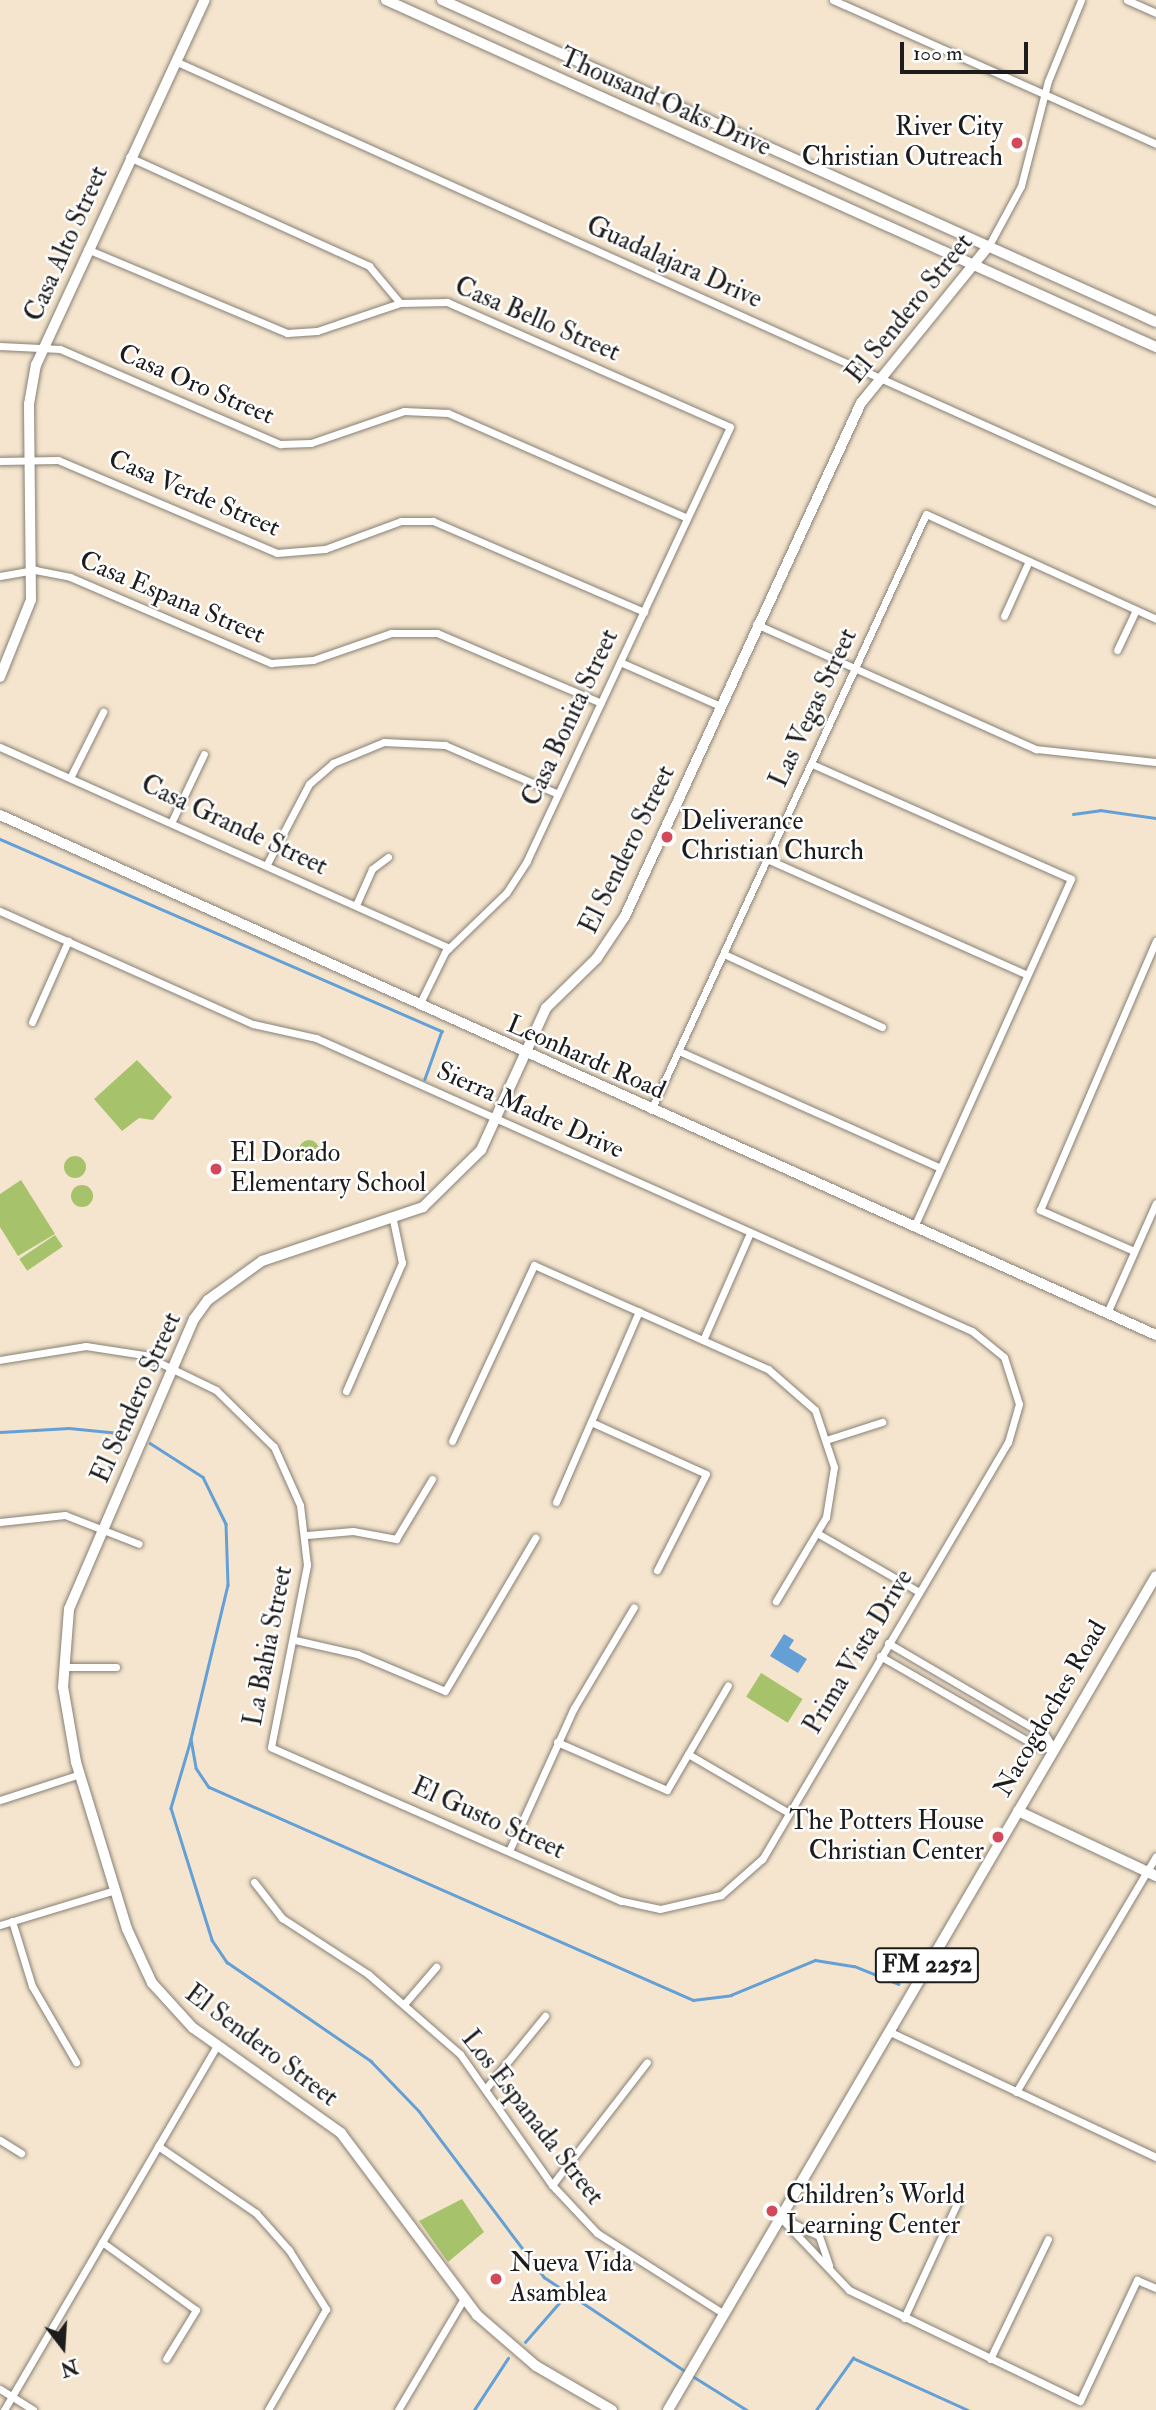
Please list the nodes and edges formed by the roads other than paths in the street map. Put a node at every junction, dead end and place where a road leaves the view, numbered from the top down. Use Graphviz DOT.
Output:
graph roads {
  1 [pos="205,0"];
  2 [pos="386,0"];
  3 [pos="442,0"];
  4 [pos="833,0"];
  5 [pos="1081,0"];
  6 [pos="1127,0"];
  7 [pos="1156,13"];
  8 [pos="175,61"];
  9 [pos="1045,94"];
  10 [pos="1156,144"];
  11 [pos="130,157"];
  12 [pos="988,247"];
  13 [pos="87,249"];
  14 [pos="976,267"];
  15 [pos="400,303"];
  16 [pos="1156,322"];
  17 [pos="44,345"];
  18 [pos="0,346"];
  19 [pos="1156,347"];
  20 [pos="878,377"];
  21 [pos="730,428"];
  22 [pos="30,458"];
  23 [pos="0,460"];
  24 [pos="1156,502"];
  25 [pos="687,519"];
  26 [pos="1029,561"];
  27 [pos="32,570"];
  28 [pos="0,576"];
  29 [pos="1136,610"];
  30 [pos="643,612"];
  31 [pos="1004,616"];
  32 [pos="1156,619"];
  33 [pos="756,624"];
  34 [pos="1117,650"];
  35 [pos="620,662"];
  36 [pos="857,668"];
  37 [pos="0,677"];
  38 [pos="601,703"];
  39 [pos="720,706"];
  40 [pos="103,712"];
  41 [pos="0,747"];
  42 [pos="204,754"];
  43 [pos="1156,762"];
  44 [pos="812,764"];
  45 [pos="71,776"];
  46 [pos="558,794"];
  47 [pos="0,815"];
  48 [pos="172,821"];
  49 [pos="388,857"];
  50 [pos="767,859"];
  51 [pos="267,864"];
  52 [pos="356,905"];
  53 [pos="0,911"];
  54 [pos="68,941"];
  55 [pos="1156,941"];
  56 [pos="449,948"];
  57 [pos="724,954"];
  58 [pos="1027,975"];
  59 [pos="419,1005"];
  60 [pos="32,1022"];
  61 [pos="882,1027"];
  62 [pos="678,1051"];
  63 [pos="522,1052"];
  64 [pos="651,1111"];
  65 [pos="496,1118"];
  66 [pos="940,1168"];
  67 [pos="1156,1203"];
  68 [pos="393,1220"];
  69 [pos="914,1227"];
  70 [pos="750,1233"];
  71 [pos="1135,1251"];
  72 [pos="639,1311"];
  73 [pos="1107,1313"];
  74 [pos="1156,1335"];
  75 [pos="702,1339"];
  76 [pos="0,1360"];
  77 [pos="173,1366"];
  78 [pos="1016,1387"];
  79 [pos="346,1391"];
  80 [pos="591,1422"];
  81 [pos="882,1422"];
  82 [pos="828,1439"];
  83 [pos="452,1441"];
  84 [pos="432,1479"];
  85 [pos="556,1502"];
  86 [pos="0,1522"];
  87 [pos="102,1529"];
  88 [pos="817,1533"];
  89 [pos="307,1535"];
  90 [pos="535,1538"];
  91 [pos="139,1544"];
  92 [pos="657,1570"];
  93 [pos="1156,1576"];
  94 [pos="919,1591"];
  95 [pos="776,1601"];
  96 [pos="634,1607"];
  97 [pos="295,1640"];
  98 [pos="888,1643"];
  99 [pos="880,1656"];
  100 [pos="63,1667"];
  101 [pos="116,1667"];
  102 [pos="728,1685"];
  103 [pos="557,1742"];
  104 [pos="271,1747"];
  105 [pos="1054,1749"];
  106 [pos="688,1754"];
  107 [pos="80,1774"];
  108 [pos="0,1800"];
  109 [pos="1018,1811"];
  110 [pos="789,1813"];
  111 [pos="509,1851"];
  112 [pos="1156,1856"];
  113 [pos="1151,1874"];
  114 [pos="254,1882"];
  115 [pos="114,1890"];
  116 [pos="693,1907"];
  117 [pos="12,1921"];
  118 [pos="0,1925"];
  119 [pos="436,1967"];
  120 [pos="405,2003"];
  121 [pos="545,2016"];
  122 [pos="888,2031"];
  123 [pos="217,2045"];
  124 [pos="76,2062"];
  125 [pos="647,2062"];
  126 [pos="487,2087"];
  127 [pos="1016,2092"];
  128 [pos="0,2140"];
  129 [pos="158,2146"];
  130 [pos="21,2153"];
  131 [pos="1156,2157"];
  132 [pos="552,2185"];
  133 [pos="958,2201"];
  134 [pos="779,2217"];
  135 [pos="1048,2239"];
  136 [pos="102,2242"];
  137 [pos="829,2266"];
  138 [pos="1156,2288"];
  139 [pos="463,2300"];
  140 [pos="724,2314"];
  141 [pos="904,2318"];
  142 [pos="166,2359"];
  143 [pos="990,2359"];
  144 [pos="0,2389"];
  145 [pos="12,2397"];
  146 [pos="4,2410"];
  147 [pos="33,2410"];
  148 [pos="268,2410"];
  149 [pos="398,2410"];
  150 [pos="612,2410"];
  151 [pos="668,2410"];
  1 -- 8 [label="street, Casa Alto Street"];
  2 -- 14 [label="street, Thousand Oaks Drive"];
  3 -- 12 [label="street, Thousand Oaks Drive"];
  4 -- 9 [label="street"];
  5 -- 9 [label="street, El Sendero Street"];
  6 -- 7 [label="street"];
  8 -- 11 [label="street, Casa Alto Street"];
  8 -- 20 [label="street, Guadalajara Drive"];
  9 -- 10 [label="street"];
  9 -- 12 [label="street, El Sendero Street"];
  11 -- 13 [label="street, Casa Alto Street"];
  11 -- 15 [label="street"];
  12 -- 14 [label="street, El Sendero Street"];
  12 -- 16 [label="street, Thousand Oaks Drive"];
  13 -- 15 [label="street, Casa Bello Street"];
  13 -- 17 [label="street, Casa Alto Street"];
  14 -- 19 [label="street, Thousand Oaks Drive"];
  14 -- 20 [label="street, El Sendero Street"];
  15 -- 21 [label="street, Casa Bello Street"];
  17 -- 18 [label="street, Casa Oro Street"];
  17 -- 22 [label="street, Casa Alto Street"];
  17 -- 25 [label="street, Casa Oro Street"];
  20 -- 24 [label="street, Guadalajara Drive"];
  20 -- 33 [label="street, El Sendero Street"];
  21 -- 25 [label="street, Casa Bonita Street"];
  22 -- 23 [label="street, Casa Verde Street"];
  22 -- 27 [label="street, Casa Alto Street"];
  22 -- 30 [label="street, Casa Verde Street"];
  25 -- 30 [label="street, Casa Bonita Street"];
  26 -- 29 [label="street"];
  26 -- 31 [label="street"];
  26 -- 36 [label="street, Las Vegas Street"];
  27 -- 28 [label="street, Casa Espana Street"];
  27 -- 37 [label="street, Casa Alto Street"];
  27 -- 38 [label="street, Casa Espana Street"];
  29 -- 32 [label="street"];
  29 -- 34 [label="street"];
  30 -- 35 [label="street, Casa Bonita Street"];
  33 -- 36 [label="street"];
  33 -- 39 [label="street, El Sendero Street"];
  35 -- 38 [label="street, Casa Bonita Street"];
  35 -- 39 [label="street"];
  36 -- 43 [label="street"];
  36 -- 44 [label="street, Las Vegas Street"];
  38 -- 46 [label="street, Casa Bonita Street"];
  39 -- 63 [label="street, El Sendero Street"];
  40 -- 45 [label="street"];
  41 -- 45 [label="street, Casa Grande Street"];
  42 -- 48 [label="street"];
  44 -- 50 [label="street, Las Vegas Street"];
  44 -- 58 [label="street"];
  45 -- 48 [label="street, Casa Grande Street"];
  46 -- 51 [label="street"];
  46 -- 56 [label="street, Casa Bonita Street"];
  47 -- 59 [label="street, Leonhardt Road"];
  48 -- 51 [label="street, Casa Grande Street"];
  49 -- 52 [label="street"];
  50 -- 57 [label="street, Las Vegas Street"];
  50 -- 58 [label="street"];
  51 -- 52 [label="street, Casa Grande Street"];
  52 -- 56 [label="street, Casa Grande Street"];
  53 -- 54 [label="street, Sierra Madre Drive"];
  54 -- 60 [label="street"];
  54 -- 65 [label="street, Sierra Madre Drive"];
  55 -- 71 [label="street"];
  56 -- 59 [label="street, Casa Bonita Street"];
  57 -- 61 [label="street"];
  57 -- 62 [label="street, Las Vegas Street"];
  58 -- 66 [label="street"];
  59 -- 63 [label="street, Leonhardt Road"];
  62 -- 64 [label="street, Las Vegas Street"];
  62 -- 66 [label="street"];
  63 -- 64 [label="street, Leonhardt Road"];
  63 -- 65 [label="street, El Sendero Street"];
  64 -- 69 [label="street, Leonhardt Road"];
  65 -- 68 [label="street, El Sendero Street"];
  65 -- 70 [label="street, Sierra Madre Drive"];
  66 -- 69 [label="street"];
  67 -- 71 [label="street"];
  68 -- 77 [label="street, El Sendero Street"];
  68 -- 79 [label="street"];
  69 -- 73 [label="street, Leonhardt Road"];
  70 -- 75 [label="street"];
  70 -- 78 [label="street, Sierra Madre Drive"];
  71 -- 73 [label="street"];
  72 -- 75 [label="street"];
  72 -- 80 [label="street"];
  72 -- 83 [label="street"];
  73 -- 74 [label="street, Leonhardt Road"];
  75 -- 82 [label="street"];
  76 -- 77 [label="street, La Bahia Street"];
  77 -- 87 [label="street, El Sendero Street"];
  77 -- 89 [label="street, La Bahia Street"];
  78 -- 94 [label="street, Prima Vista Drive"];
  80 -- 85 [label="street"];
  80 -- 92 [label="street"];
  81 -- 82 [label="street"];
  82 -- 88 [label="street"];
  84 -- 89 [label="street"];
  86 -- 87 [label="street"];
  87 -- 91 [label="street"];
  87 -- 100 [label="street, El Sendero Street"];
  88 -- 94 [label="street"];
  88 -- 95 [label="street"];
  89 -- 97 [label="street, La Bahia Street"];
  90 -- 97 [label="street"];
  93 -- 105 [label="main road, Nacogdoches Road / FM 2252"];
  94 -- 98 [label="street, Prima Vista Drive"];
  96 -- 103 [label="street"];
  97 -- 104 [label="street, La Bahia Street"];
  98 -- 99 [label="street, Prima Vista Drive"];
  98 -- 105 [label="street"];
  99 -- 105 [label="street"];
  99 -- 110 [label="street, Prima Vista Drive"];
  100 -- 101 [label="street"];
  100 -- 107 [label="street, El Sendero Street"];
  102 -- 106 [label="street"];
  103 -- 106 [label="street"];
  103 -- 111 [label="street"];
  104 -- 111 [label="street, El Gusto Street"];
  105 -- 109 [label="main road, Nacogdoches Road / FM 2252"];
  106 -- 110 [label="street"];
  107 -- 108 [label="street"];
  107 -- 115 [label="street, El Sendero Street"];
  109 -- 113 [label="street"];
  109 -- 122 [label="main road, Nacogdoches Road / FM 2252"];
  110 -- 116 [label="street, Prima Vista Drive"];
  111 -- 116 [label="street, El Gusto Street"];
  112 -- 113 [label="street"];
  113 -- 127 [label="street"];
  114 -- 120 [label="street, Los Espanada Street"];
  115 -- 117 [label="street"];
  115 -- 123 [label="street, El Sendero Street"];
  117 -- 118 [label="street"];
  117 -- 124 [label="street"];
  119 -- 120 [label="street"];
  120 -- 126 [label="street, Los Espanada Street"];
  121 -- 126 [label="street"];
  122 -- 127 [label="street"];
  122 -- 134 [label="main road, Nacogdoches Road / FM 2252"];
  123 -- 129 [label="street"];
  123 -- 139 [label="street, El Sendero Street"];
  125 -- 132 [label="street"];
  126 -- 132 [label="street, Los Espanada Street"];
  127 -- 131 [label="street"];
  128 -- 130 [label="street"];
  129 -- 136 [label="street"];
  129 -- 148 [label="street"];
  132 -- 140 [label="street, Los Espanada Street"];
  133 -- 141 [label="street"];
  134 -- 137 [label="street"];
  134 -- 137 [label="street"];
  134 -- 140 [label="main road, Nacogdoches Road / FM 2252"];
  135 -- 143 [label="street"];
  136 -- 142 [label="street"];
  136 -- 145 [label="street"];
  137 -- 141 [label="street"];
  138 -- 143 [label="street"];
  139 -- 149 [label="street"];
  139 -- 150 [label="street, El Sendero Street"];
  140 -- 151 [label="main road, Nacogdoches Road / FM 2252"];
  141 -- 143 [label="street"];
  144 -- 145 [label="street"];
  145 -- 146 [label="street"];
  145 -- 147 [label="street"];
}
